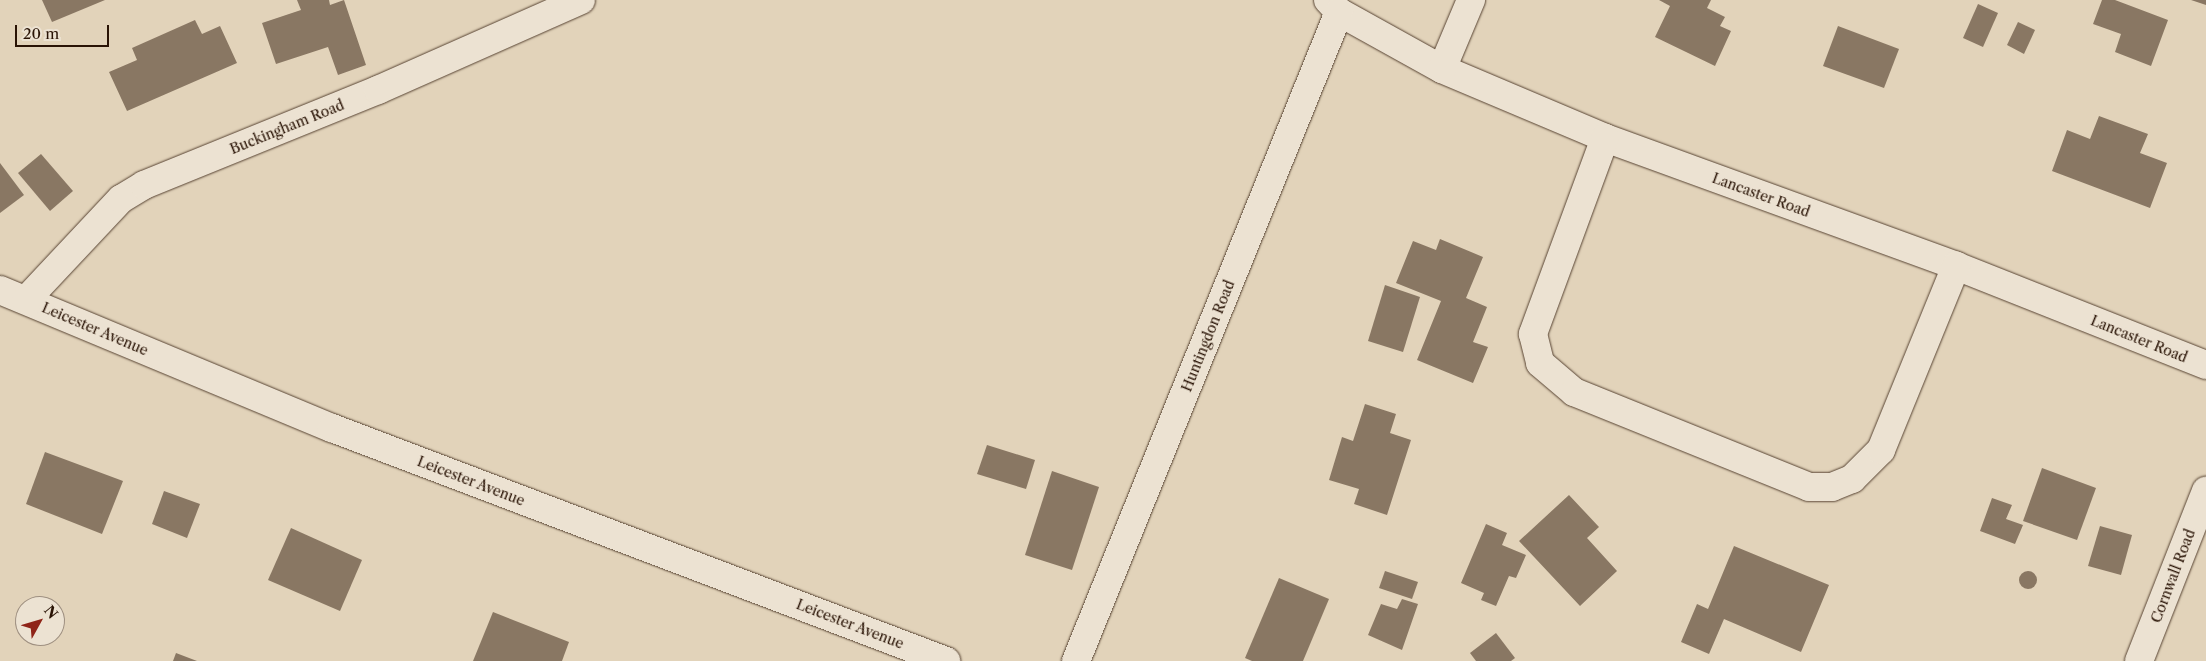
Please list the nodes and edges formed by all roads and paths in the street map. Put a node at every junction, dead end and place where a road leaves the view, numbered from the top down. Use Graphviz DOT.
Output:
graph roads {
  1 [pos="581,0"];
  2 [pos="1471,0"];
  3 [pos="1334,6"];
  4 [pos="1442,69"];
  5 [pos="1604,138"];
  6 [pos="1956,266"];
  7 [pos="0,290"];
  8 [pos="26,300"];
  9 [pos="2206,365"];
  10 [pos="2206,491"];
  11 [pos="946,661"];
  12 [pos="1076,661"];
  13 [pos="2139,661"];
  1 -- 8 [label="street, Buckingham Road"];
  2 -- 4 [label="street"];
  3 -- 4 [label="street, Lancaster Road"];
  3 -- 12 [label="street, Huntingdon Road"];
  4 -- 5 [label="street, Lancaster Road"];
  5 -- 6 [label="street, Lancaster Road"];
  5 -- 6 [label="street"];
  6 -- 9 [label="street, Lancaster Road"];
  7 -- 8 [label="street, Leicester Avenue"];
  8 -- 11 [label="street, Leicester Avenue"];
  10 -- 13 [label="street, Cornwall Road"];
}
